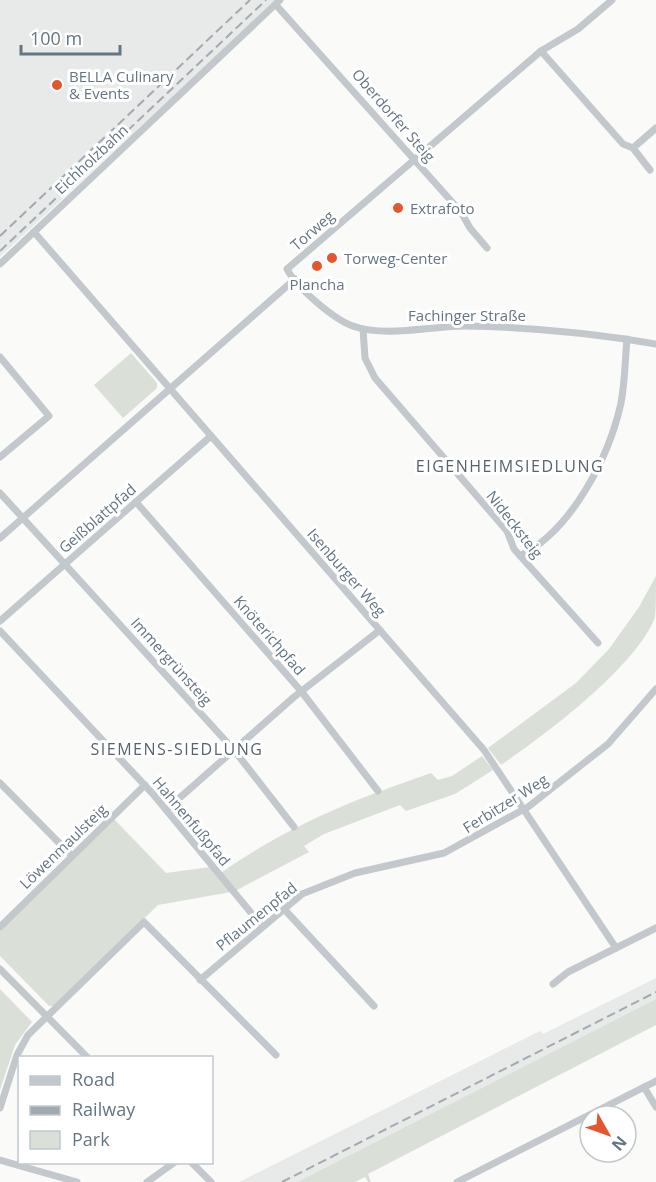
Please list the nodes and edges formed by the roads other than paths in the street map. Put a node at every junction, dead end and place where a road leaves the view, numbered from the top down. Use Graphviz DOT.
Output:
graph roads {
  1 [pos="612,0"];
  2 [pos="278,2"];
  3 [pos="541,51"];
  4 [pos="656,128"];
  5 [pos="633,148"];
  6 [pos="415,159"];
  7 [pos="650,170"];
  8 [pos="34,232"];
  9 [pos="487,248"];
  10 [pos="0,264"];
  11 [pos="295,279"];
  12 [pos="363,329"];
  13 [pos="627,339"];
  14 [pos="656,344"];
  15 [pos="0,357"];
  16 [pos="169,388"];
  17 [pos="211,436"];
  18 [pos="0,457"];
  19 [pos="0,493"];
  20 [pos="136,502"];
  21 [pos="22,518"];
  22 [pos="0,538"];
  23 [pos="520,556"];
  24 [pos="64,564"];
  25 [pos="0,621"];
  26 [pos="380,630"];
  27 [pos="0,631"];
  28 [pos="597,643"];
  29 [pos="656,689"];
  30 [pos="301,691"];
  31 [pos="234,750"];
  32 [pos="0,783"];
  33 [pos="145,785"];
  34 [pos="378,791"];
  35 [pos="167,809"];
  36 [pos="525,809"];
  37 [pos="294,827"];
  38 [pos="72,856"];
  39 [pos="333,880"];
  40 [pos="284,909"];
  41 [pos="262,926"];
  42 [pos="0,927"];
  43 [pos="656,928"];
  44 [pos="616,948"];
  45 [pos="0,969"];
  46 [pos="200,980"];
  47 [pos="553,984"];
  48 [pos="374,1006"];
  49 [pos="46,1016"];
  50 [pos="86,1056"];
  51 [pos="276,1056"];
  52 [pos="656,1081"];
  53 [pos="644,1087"];
  54 [pos="656,1107"];
  55 [pos="0,1108"];
  56 [pos="0,1160"];
  57 [pos="172,1164"];
  58 [pos="193,1164"];
  59 [pos="77,1182"];
  60 [pos="147,1182"];
  61 [pos="210,1182"];
  62 [pos="457,1182"];
  1 -- 3 [label="street, Torweg"];
  2 -- 6 [label="street, Oberdorfer Steig"];
  2 -- 8 [label="street, Eichholzbahn"];
  3 -- 5 [label="street"];
  3 -- 6 [label="street, Torweg"];
  4 -- 5 [label="street"];
  5 -- 7 [label="street"];
  6 -- 9 [label="street, Oberdorfer Steig"];
  6 -- 11 [label="street, Torweg"];
  8 -- 10 [label="street, Eichholzbahn"];
  8 -- 16 [label="street, Isenburger Weg"];
  11 -- 12 [label="street, Fachinger Straße"];
  11 -- 16 [label="street"];
  12 -- 13 [label="street, Fachinger Straße"];
  12 -- 23 [label="street, Nidecksteig"];
  13 -- 14 [label="street, Fachinger Straße"];
  13 -- 23 [label="street"];
  15 -- 18 [label="street"];
  16 -- 17 [label="street, Isenburger Weg"];
  16 -- 21 [label="street"];
  17 -- 20 [label="street, Geißblattpfad"];
  17 -- 26 [label="street, Isenburger Weg"];
  19 -- 21 [label="street, Immergrünsteig"];
  20 -- 24 [label="street, Geißblattpfad"];
  20 -- 30 [label="street, Knöterichpfad"];
  21 -- 22 [label="street"];
  21 -- 24 [label="street, Immergrünsteig"];
  23 -- 28 [label="street, Nidecksteig"];
  24 -- 25 [label="street, Geißblattpfad"];
  24 -- 31 [label="street, Immergrünsteig"];
  26 -- 30 [label="street"];
  26 -- 36 [label="street, Isenburger Weg"];
  27 -- 33 [label="street, Hahnenfußpfad"];
  29 -- 36 [label="street, Ferbitzer Weg"];
  30 -- 31 [label="street"];
  30 -- 34 [label="street, Knöterichpfad"];
  31 -- 35 [label="street"];
  31 -- 37 [label="street, Immergrünsteig"];
  32 -- 38 [label="street"];
  33 -- 35 [label="street, Hahnenfußpfad"];
  33 -- 38 [label="street, Löwenmaulsteig"];
  35 -- 41 [label="street, Hahnenfußpfad"];
  36 -- 39 [label="street, Ferbitzer Weg"];
  36 -- 44 [label="street, Isenburger Weg"];
  38 -- 42 [label="street, Löwenmaulsteig"];
  39 -- 40 [label="street, Pflaumenpfad"];
  40 -- 41 [label="street, Pflaumenpfad"];
  40 -- 48 [label="street"];
  41 -- 46 [label="street, Pflaumenpfad"];
  43 -- 44 [label="street"];
  44 -- 47 [label="street"];
  45 -- 49 [label="street"];
  46 -- 49 [label="street"];
  46 -- 51 [label="street"];
  49 -- 50 [label="street"];
  49 -- 55 [label="street"];
  52 -- 53 [label="street"];
  53 -- 54 [label="street"];
  53 -- 62 [label="street"];
  56 -- 59 [label="street"];
  57 -- 60 [label="street"];
  58 -- 61 [label="street"];
}
